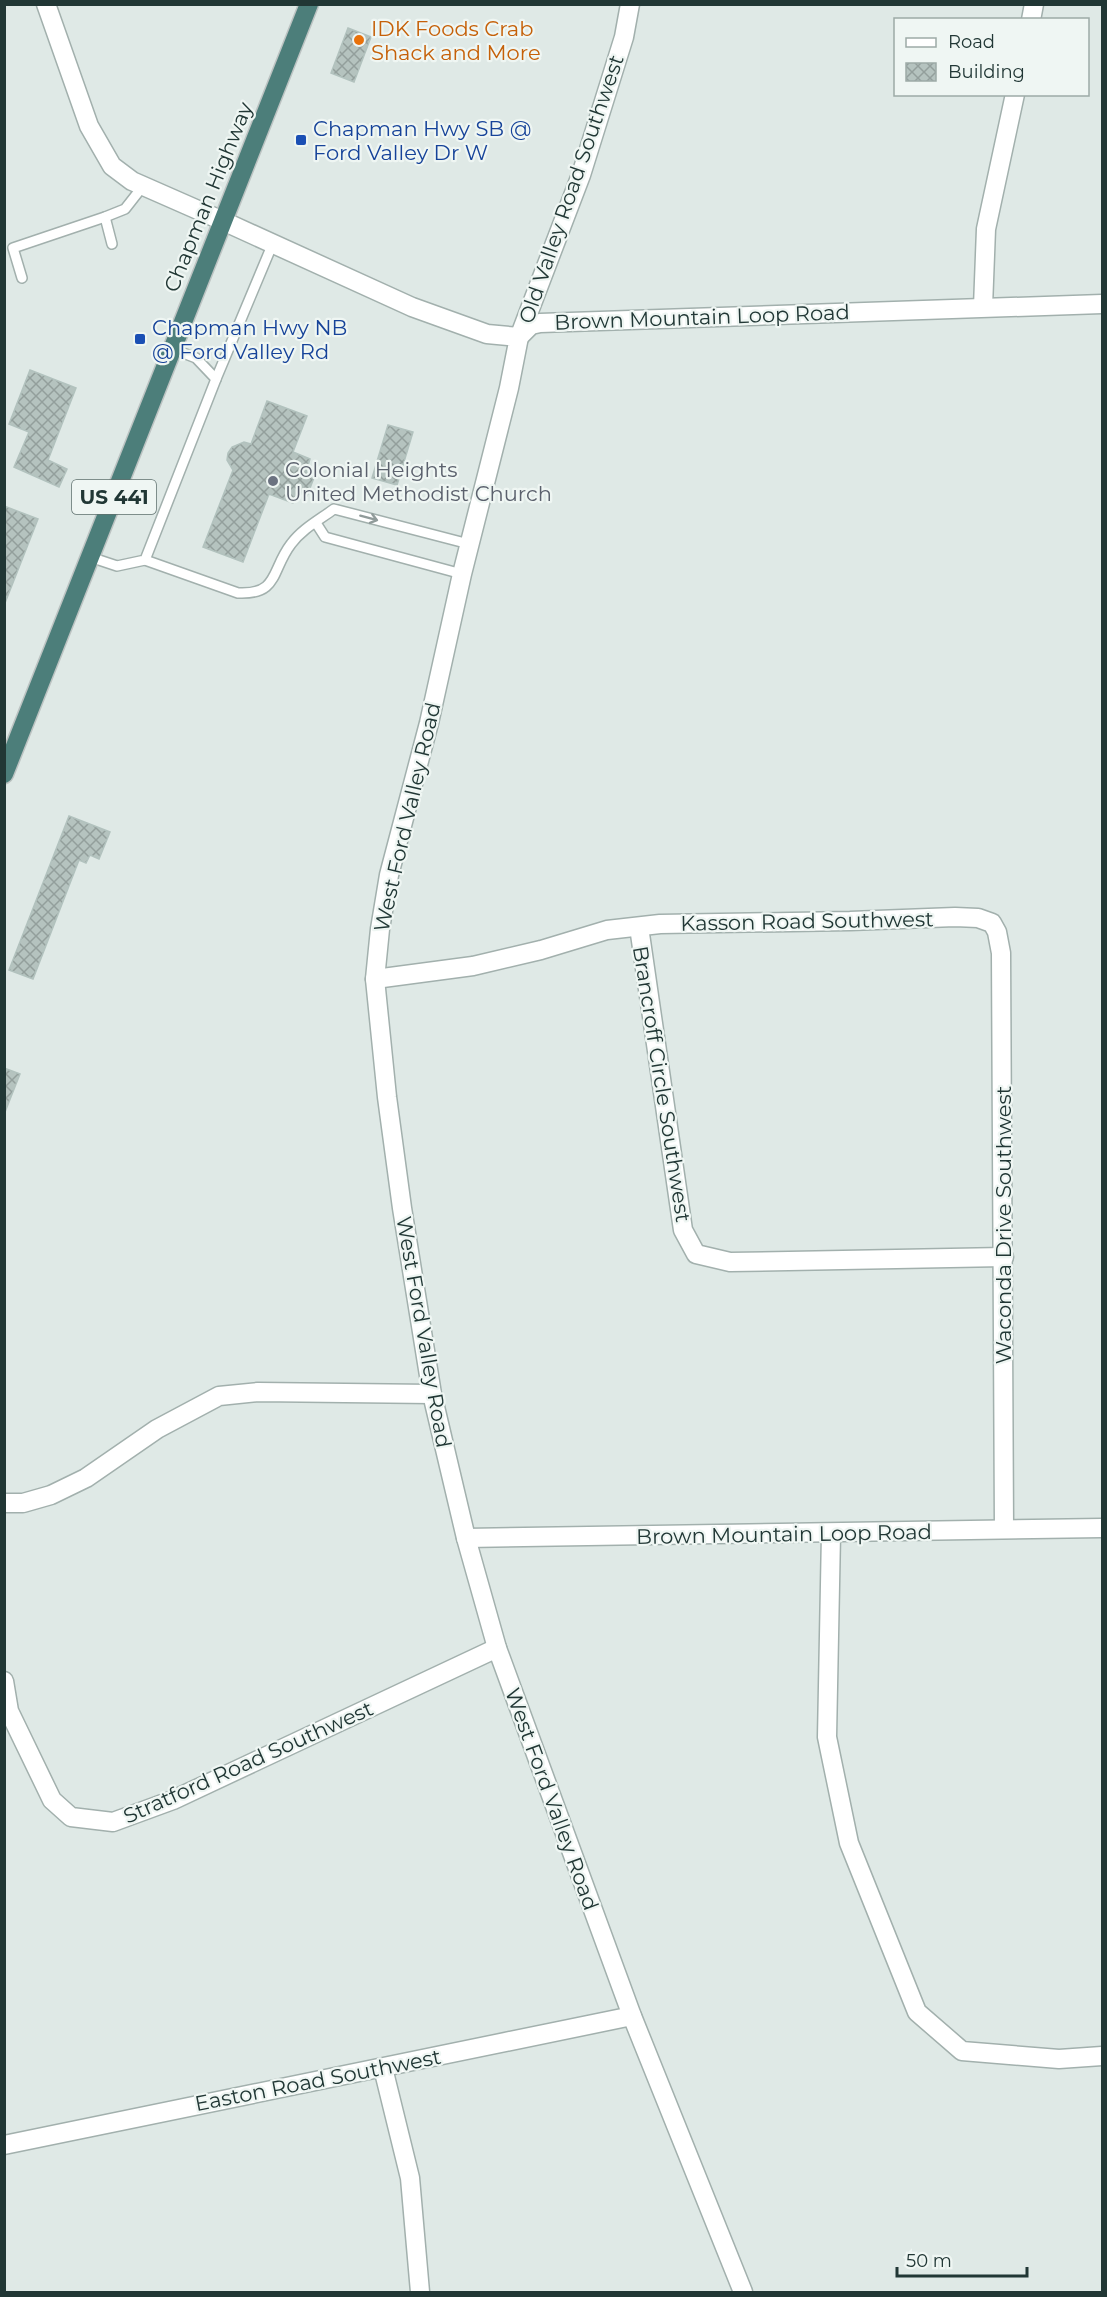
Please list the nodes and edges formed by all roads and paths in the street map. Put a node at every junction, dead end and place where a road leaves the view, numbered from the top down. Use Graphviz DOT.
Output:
graph roads {
  1 [pos="46,4"];
  2 [pos="309,4"];
  3 [pos="630,4"];
  4 [pos="1015,96"];
  5 [pos="143,186"];
  6 [pos="105,218"];
  7 [pos="223,220"];
  8 [pos="273,243"];
  9 [pos="112,244"];
  10 [pos="22,278"];
  11 [pos="1102,304"];
  12 [pos="983,307"];
  13 [pos="519,337"];
  14 [pos="172,349"];
  15 [pos="216,379"];
  16 [pos="316,523"];
  17 [pos="469,544"];
  18 [pos="90,557"];
  19 [pos="146,560"];
  20 [pos="462,574"];
  21 [pos="4,774"];
  22 [pos="992,923"];
  23 [pos="639,927"];
  24 [pos="375,979"];
  25 [pos="1004,1257"];
  26 [pos="432,1394"];
  27 [pos="4,1503"];
  28 [pos="1102,1528"];
  29 [pos="1004,1529"];
  30 [pos="831,1534"];
  31 [pos="466,1538"];
  32 [pos="497,1648"];
  33 [pos="4,1681"];
  34 [pos="632,2016"];
  35 [pos="1102,2056"];
  36 [pos="383,2068"];
  37 [pos="4,2145"];
  38 [pos="420,2292"];
  39 [pos="743,2292"];
  1 -- 5 [label="street"];
  2 -- 7 [label="highway, Chapman Highway / US 441"];
  3 -- 13 [label="street, Old Valley Road Southwest"];
  4 -- 12 [label="street"];
  5 -- 6 [label="lane"];
  5 -- 7 [label="street"];
  6 -- 9 [label="lane"];
  6 -- 10 [label="lane"];
  7 -- 8 [label="street"];
  7 -- 14 [label="highway, Chapman Highway / US 441"];
  8 -- 13 [label="street"];
  8 -- 15 [label="lane"];
  11 -- 12 [label="street, Brown Mountain Loop Road"];
  12 -- 13 [label="street, Brown Mountain Loop Road"];
  13 -- 17 [label="street, West Ford Valley Road"];
  14 -- 15 [label="lane"];
  14 -- 18 [label="highway, Chapman Highway / US 441"];
  15 -- 19 [label="lane"];
  16 -- 17 [label="lane, one-way"];
  16 -- 19 [label="lane"];
  16 -- 20 [label="lane"];
  17 -- 20 [label="street, West Ford Valley Road"];
  18 -- 19 [label="lane"];
  18 -- 21 [label="highway, Chapman Highway / US 441"];
  20 -- 24 [label="street, West Ford Valley Road"];
  22 -- 23 [label="street, Kasson Road Southwest"];
  22 -- 25 [label="street, Waconda Drive Southwest"];
  23 -- 24 [label="street, Kasson Road Southwest"];
  23 -- 25 [label="street, Brancroff Circle Southwest"];
  24 -- 26 [label="street, West Ford Valley Road"];
  25 -- 29 [label="street, Waconda Drive Southwest"];
  26 -- 27 [label="street"];
  26 -- 31 [label="street, West Ford Valley Road"];
  28 -- 29 [label="street, Brown Mountain Loop Road"];
  29 -- 30 [label="street, Brown Mountain Loop Road"];
  30 -- 31 [label="street, Brown Mountain Loop Road"];
  30 -- 35 [label="street"];
  31 -- 32 [label="street, West Ford Valley Road"];
  32 -- 33 [label="street, Stratford Road Southwest"];
  32 -- 34 [label="street, West Ford Valley Road"];
  34 -- 36 [label="street, Easton Road Southwest"];
  34 -- 39 [label="street, West Ford Valley Road"];
  36 -- 37 [label="street, Easton Road Southwest"];
  36 -- 38 [label="street"];
}
